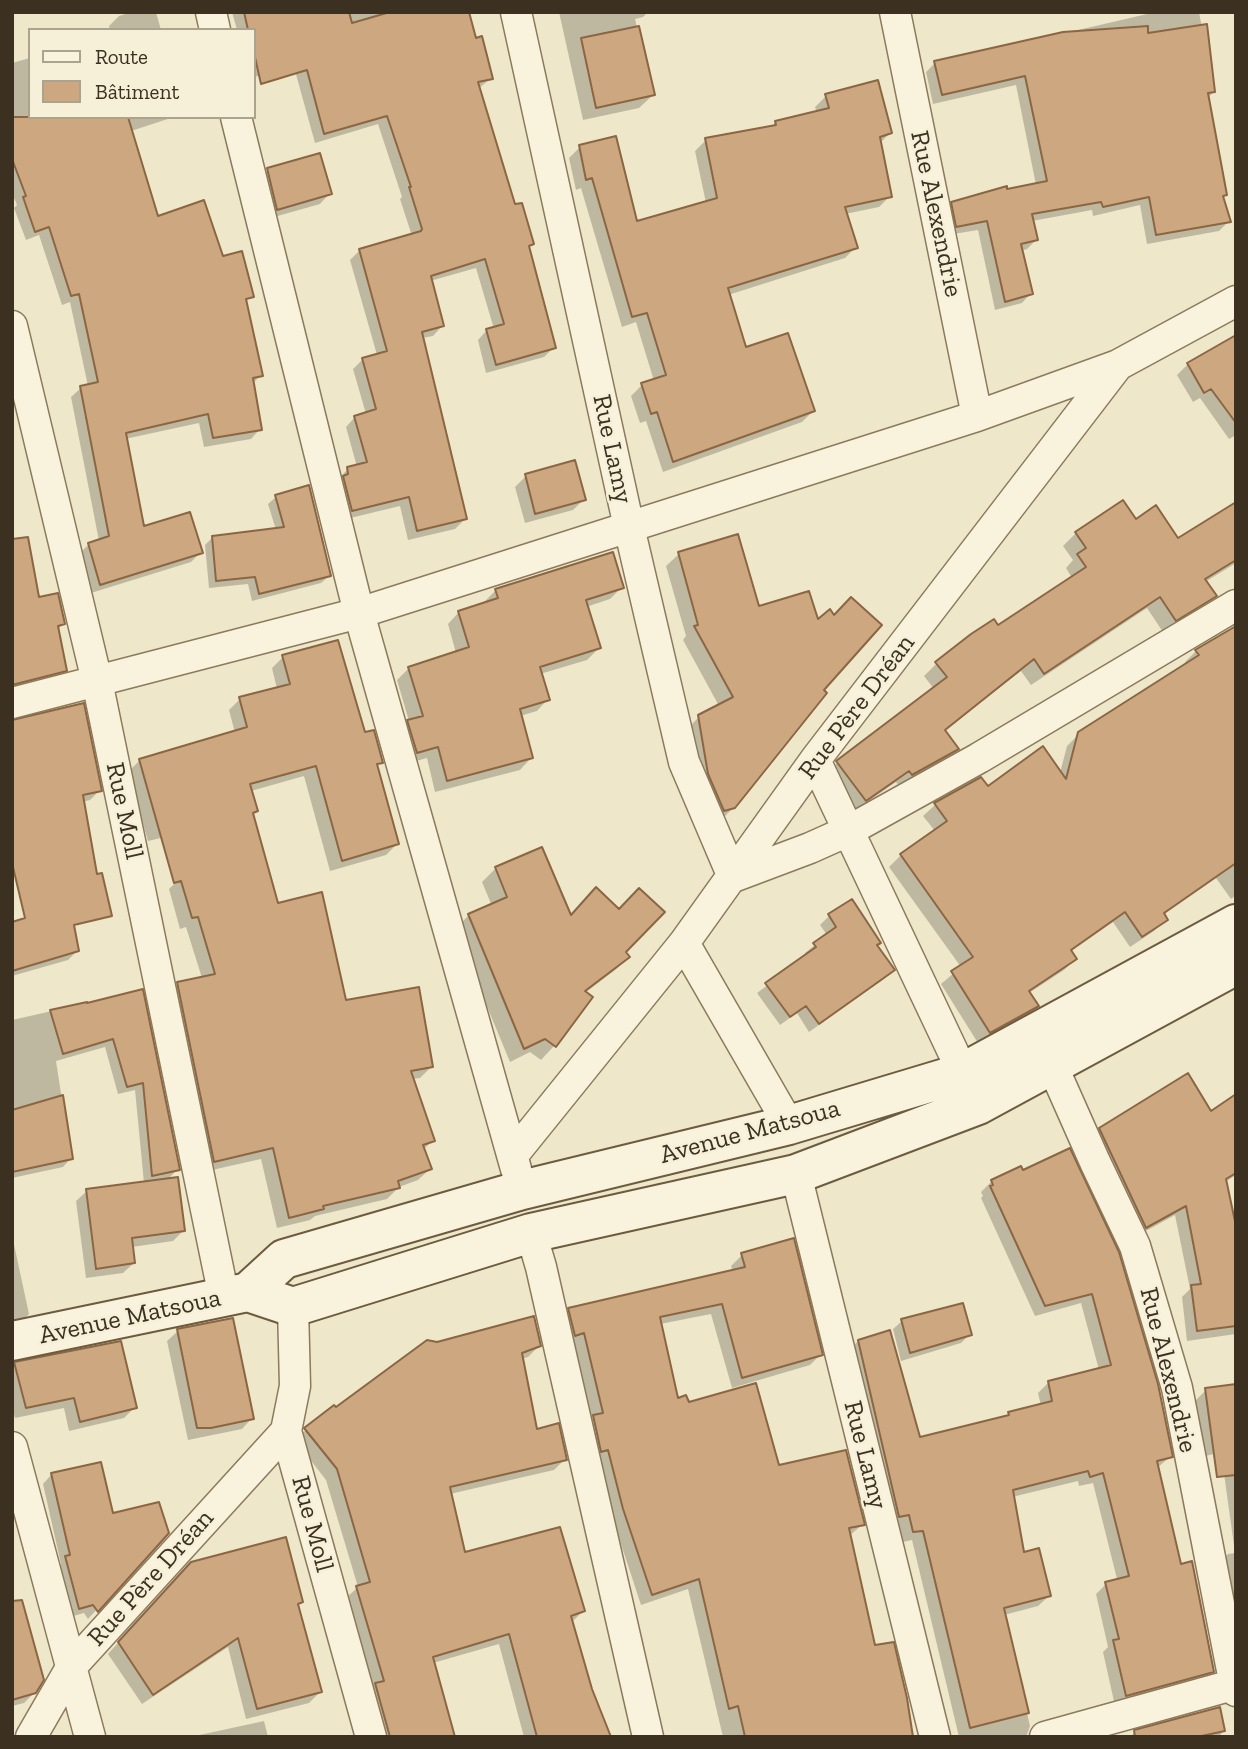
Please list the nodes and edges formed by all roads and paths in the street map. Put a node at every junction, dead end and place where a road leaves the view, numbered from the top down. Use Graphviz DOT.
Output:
graph roads {
  1 [pos="516,12"];
  2 [pos="895,12"];
  3 [pos="236,119"];
  4 [pos="1236,301"];
  5 [pos="12,326"];
  6 [pos="1118,365"];
  7 [pos="977,416"];
  8 [pos="629,527"];
  9 [pos="1236,605"];
  10 [pos="359,613"];
  11 [pos="97,681"];
  12 [pos="12,703"];
  13 [pos="815,760"];
  14 [pos="848,831"];
  15 [pos="733,877"];
  16 [pos="1236,924"];
  17 [pos="684,943"];
  18 [pos="1236,965"];
  19 [pos="1052,1065"];
  20 [pos="970,1089"];
  21 [pos="789,1125"];
  22 [pos="517,1172"];
  23 [pos="796,1174"];
  24 [pos="531,1233"];
  25 [pos="236,1295"];
  26 [pos="293,1307"];
  27 [pos="12,1341"];
  28 [pos="286,1431"];
  29 [pos="12,1447"];
  30 [pos="72,1666"];
  31 [pos="1235,1687"];
  32 [pos="31,1737"];
  33 [pos="90,1737"];
  34 [pos="371,1737"];
  35 [pos="648,1737"];
  36 [pos="935,1737"];
  37 [pos="1045,1737"];
  1 -- 8 [label="street, Rue Lamy"];
  2 -- 7 [label="street, Rue Alexendrie"];
  3 -- 10 [label="street"];
  4 -- 6 [label="street, Rue Père Dréan"];
  5 -- 11 [label="street, Rue Moll"];
  6 -- 7 [label="street"];
  6 -- 13 [label="street, Rue Père Dréan"];
  7 -- 8 [label="street"];
  8 -- 10 [label="street"];
  8 -- 15 [label="street, Rue Lamy"];
  9 -- 14 [label="street"];
  10 -- 11 [label="street"];
  10 -- 22 [label="street"];
  11 -- 12 [label="street"];
  11 -- 25 [label="street, Rue Moll"];
  13 -- 14 [label="street"];
  13 -- 15 [label="street, Rue Père Dréan"];
  14 -- 15 [label="street"];
  14 -- 20 [label="street"];
  15 -- 17 [label="street, Rue Père Dréan"];
  16 -- 20 [label="street, Avenue Matsoua"];
  17 -- 21 [label="street"];
  17 -- 22 [label="street, Rue Père Dréan"];
  18 -- 19 [label="street, Avenue Matsoua"];
  19 -- 20 [label="street, Avenue Matsoua"];
  19 -- 31 [label="street, Rue Alexendrie"];
  20 -- 21 [label="street, Avenue Matsoua"];
  20 -- 23 [label="street, Avenue Matsoua"];
  21 -- 22 [label="street, Avenue Matsoua"];
  22 -- 25 [label="street, Avenue Matsoua"];
  23 -- 24 [label="street, Avenue Matsoua"];
  23 -- 36 [label="street, Rue Lamy"];
  24 -- 26 [label="street, Avenue Matsoua"];
  24 -- 35 [label="street"];
  25 -- 26 [label="street, Avenue Matsoua"];
  25 -- 27 [label="street, Avenue Matsoua"];
  26 -- 28 [label="street, Rue Moll"];
  28 -- 30 [label="street, Rue Père Dréan"];
  28 -- 34 [label="street, Rue Moll"];
  29 -- 30 [label="street"];
  30 -- 32 [label="street, Rue Père Dréan"];
  30 -- 33 [label="street"];
  31 -- 37 [label="street"];
}
